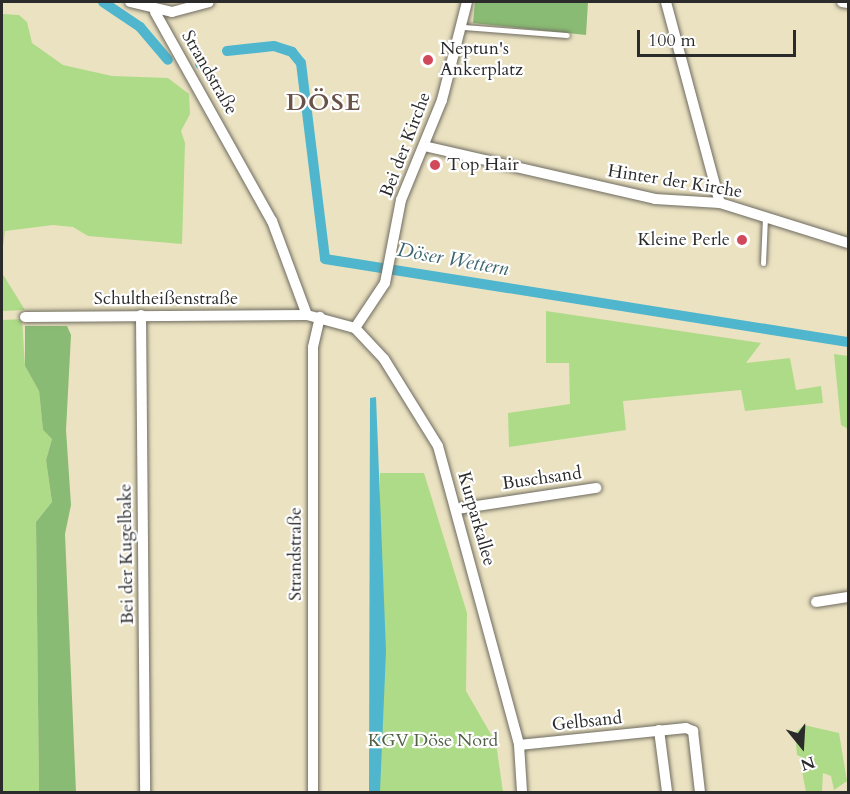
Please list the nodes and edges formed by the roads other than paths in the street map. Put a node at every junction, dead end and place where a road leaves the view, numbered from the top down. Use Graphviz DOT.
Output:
graph roads {
  1 [pos="130,2"];
  2 [pos="209,2"];
  3 [pos="466,2"];
  4 [pos="666,2"];
  5 [pos="842,2"];
  6 [pos="849,3"];
  7 [pos="155,12"];
  8 [pos="463,27"];
  9 [pos="567,35"];
  10 [pos="424,146"];
  11 [pos="720,203"];
  12 [pos="765,216"];
  13 [pos="849,243"];
  14 [pos="763,263"];
  15 [pos="141,315"];
  16 [pos="307,315"];
  17 [pos="25,317"];
  18 [pos="320,317"];
  19 [pos="355,328"];
  20 [pos="596,488"];
  21 [pos="457,509"];
  22 [pos="849,597"];
  23 [pos="816,602"];
  24 [pos="659,730"];
  25 [pos="519,745"];
  26 [pos="145,792"];
  27 [pos="313,792"];
  28 [pos="522,792"];
  29 [pos="667,792"];
  30 [pos="700,792"];
  1 -- 7 [label="street"];
  2 -- 7 [label="street"];
  3 -- 8 [label="street, Bei der Kirche"];
  4 -- 11 [label="street"];
  5 -- 6 [label="street"];
  7 -- 16 [label="street, Strandstraße"];
  8 -- 9 [label="lane"];
  8 -- 10 [label="street, Bei der Kirche"];
  10 -- 11 [label="street, Hinter der Kirche"];
  10 -- 19 [label="street, Bei der Kirche"];
  11 -- 12 [label="street, Hinter der Kirche"];
  12 -- 13 [label="street, Hinter der Kirche"];
  12 -- 14 [label="lane"];
  15 -- 16 [label="street, Schultheißenstraße"];
  15 -- 17 [label="street, Schultheißenstraße"];
  15 -- 26 [label="street, Bei der Kugelbake"];
  16 -- 18 [label="street"];
  18 -- 19 [label="street"];
  18 -- 27 [label="street, Strandstraße"];
  19 -- 21 [label="street, Kurparkallee"];
  20 -- 21 [label="street, Buschsand"];
  21 -- 25 [label="street, Kurparkallee"];
  22 -- 23 [label="street"];
  24 -- 25 [label="street, Gelbsand"];
  24 -- 29 [label="street"];
  24 -- 30 [label="street, Gelbsand"];
  25 -- 28 [label="street, Kurparkallee"];
}
